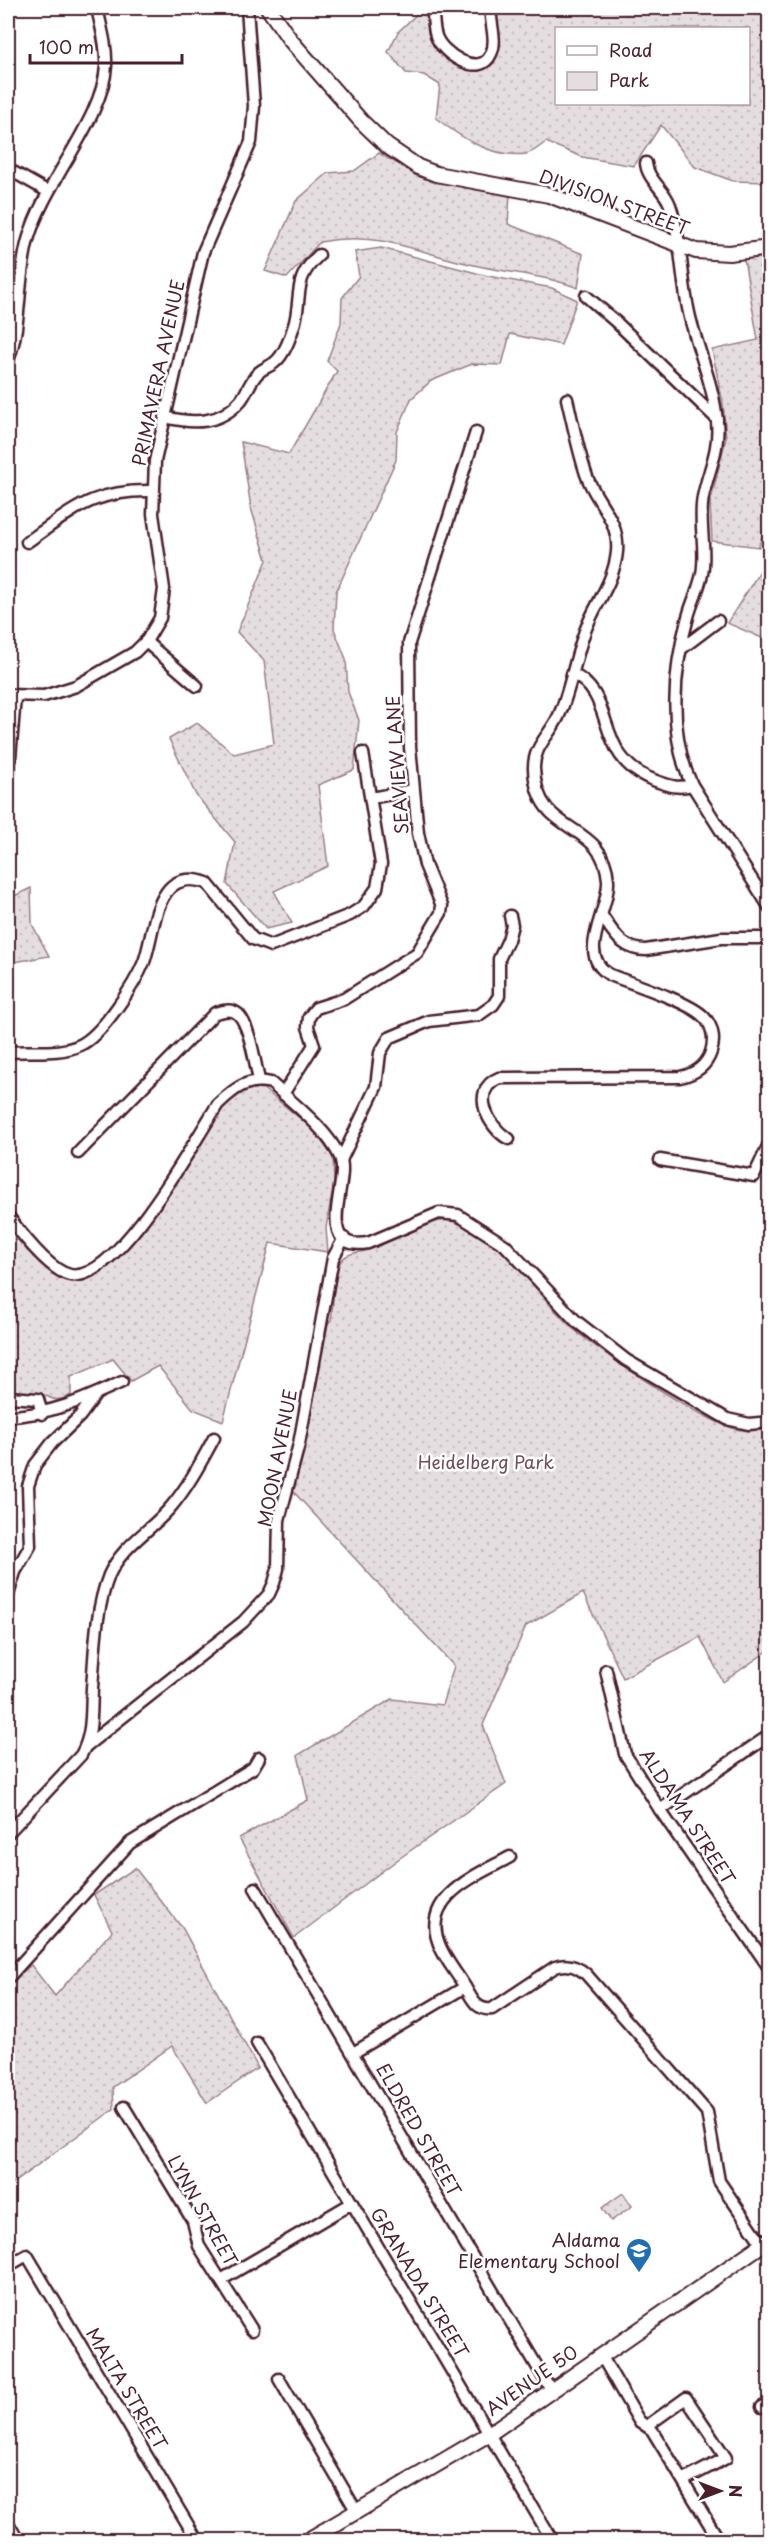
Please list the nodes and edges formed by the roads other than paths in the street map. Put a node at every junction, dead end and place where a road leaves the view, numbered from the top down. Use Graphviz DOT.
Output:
graph roads {
  1 [pos="97,8"];
  2 [pos="247,8"];
  3 [pos="268,8"];
  4 [pos="433,8"];
  5 [pos="491,8"];
  6 [pos="646,164"];
  7 [pos="8,170"];
  8 [pos="47,190"];
  9 [pos="681,247"];
  10 [pos="770,248"];
  11 [pos="318,255"];
  12 [pos="586,296"];
  13 [pos="8,361"];
  14 [pos="567,399"];
  15 [pos="165,417"];
  16 [pos="717,420"];
  17 [pos="476,432"];
  18 [pos="152,491"];
  19 [pos="27,542"];
  20 [pos="718,621"];
  21 [pos="146,642"];
  22 [pos="681,649"];
  23 [pos="572,674"];
  24 [pos="197,686"];
  25 [pos="11,696"];
  26 [pos="363,753"];
  27 [pos="8,783"];
  28 [pos="692,785"];
  29 [pos="413,790"];
  30 [pos="371,798"];
  31 [pos="770,909"];
  32 [pos="510,916"];
  33 [pos="602,916"];
  34 [pos="770,938"];
  35 [pos="8,1052"];
  36 [pos="259,1080"];
  37 [pos="283,1094"];
  38 [pos="509,1139"];
  39 [pos="770,1142"];
  40 [pos="78,1153"];
  41 [pos="341,1160"];
  42 [pos="660,1160"];
  43 [pos="8,1216"];
  44 [pos="344,1238"];
  45 [pos="122,1382"];
  46 [pos="96,1394"];
  47 [pos="8,1397"];
  48 [pos="42,1414"];
  49 [pos="8,1416"];
  50 [pos="770,1422"];
  51 [pos="214,1438"];
  52 [pos="8,1595"];
  53 [pos="606,1670"];
  54 [pos="770,1735"];
  55 [pos="86,1746"];
  56 [pos="259,1758"];
  57 [pos="660,1810"];
  58 [pos="8,1833"];
  59 [pos="510,1857"];
  60 [pos="255,1888"];
  61 [pos="770,1969"];
  62 [pos="8,1978"];
  63 [pos="465,1987"];
  64 [pos="257,2043"];
  65 [pos="353,2053"];
  66 [pos="124,2107"];
  67 [pos="352,2203"];
  68 [pos="766,2241"];
  69 [pos="8,2266"];
  70 [pos="221,2280"];
  71 [pos="252,2330"];
  72 [pos="601,2355"];
  73 [pos="279,2379"];
  74 [pos="551,2390"];
  75 [pos="647,2426"];
  76 [pos="489,2434"];
  77 [pos="684,2480"];
  78 [pos="357,2512"];
  79 [pos="8,2526"];
  80 [pos="16,2541"];
  81 [pos="196,2541"];
  82 [pos="308,2541"];
  83 [pos="552,2541"];
  84 [pos="719,2541"];
  1 -- 8 [label="street"];
  2 -- 15 [label="street, PRIMAVERA AVENUE"];
  3 -- 9 [label="street, DIVISION STREET"];
  4 -- 5 [label="street"];
  6 -- 9 [label="street"];
  7 -- 8 [label="street"];
  8 -- 13 [label="street"];
  9 -- 10 [label="street, DIVISION STREET"];
  9 -- 16 [label="street"];
  11 -- 15 [label="street"];
  12 -- 16 [label="street"];
  14 -- 23 [label="street"];
  15 -- 18 [label="street, PRIMAVERA AVENUE"];
  16 -- 22 [label="street"];
  17 -- 29 [label="street, SEAVIEW LANE"];
  18 -- 19 [label="street"];
  18 -- 21 [label="street, PRIMAVERA AVENUE"];
  20 -- 22 [label="street"];
  21 -- 24 [label="street"];
  21 -- 25 [label="street, PRIMAVERA AVENUE"];
  22 -- 28 [label="street"];
  23 -- 28 [label="street"];
  23 -- 33 [label="street"];
  25 -- 27 [label="street"];
  26 -- 30 [label="street"];
  28 -- 31 [label="street"];
  29 -- 30 [label="street"];
  29 -- 37 [label="street, SEAVIEW LANE"];
  30 -- 35 [label="street"];
  32 -- 41 [label="street"];
  33 -- 34 [label="street"];
  33 -- 38 [label="street"];
  36 -- 37 [label="street"];
  36 -- 40 [label="street"];
  36 -- 43 [label="street"];
  37 -- 41 [label="street"];
  39 -- 42 [label="street"];
  41 -- 44 [label="street"];
  44 -- 50 [label="street"];
  44 -- 55 [label="street, MOON AVENUE"];
  45 -- 46 [label="street"];
  46 -- 48 [label="street"];
  46 -- 52 [label="street"];
  47 -- 48 [label="street"];
  48 -- 49 [label="street"];
  51 -- 55 [label="street"];
  53 -- 57 [label="street, ALDAMA STREET"];
  54 -- 57 [label="street"];
  55 -- 58 [label="street, MOON AVENUE"];
  56 -- 62 [label="street"];
  57 -- 61 [label="street, ALDAMA STREET"];
  59 -- 63 [label="street"];
  60 -- 65 [label="street, ELDRED STREET"];
  63 -- 65 [label="street"];
  63 -- 68 [label="street"];
  64 -- 67 [label="street, GRANADA STREET"];
  65 -- 74 [label="street, ELDRED STREET"];
  66 -- 70 [label="street, LYNN STREET"];
  67 -- 70 [label="street"];
  67 -- 76 [label="street, GRANADA STREET"];
  68 -- 72 [label="street, AVENUE 50"];
  69 -- 81 [label="street, MALTA STREET"];
  70 -- 71 [label="street, LYNN STREET"];
  72 -- 74 [label="street, AVENUE 50"];
  72 -- 75 [label="street"];
  73 -- 78 [label="street"];
  74 -- 76 [label="street, AVENUE 50"];
  75 -- 77 [label="street"];
  75 -- 77 [label="street"];
  76 -- 78 [label="street, AVENUE 50"];
  76 -- 83 [label="street, GRANADA STREET"];
  77 -- 84 [label="street"];
  78 -- 82 [label="street, AVENUE 50"];
  79 -- 80 [label="street"];
}
